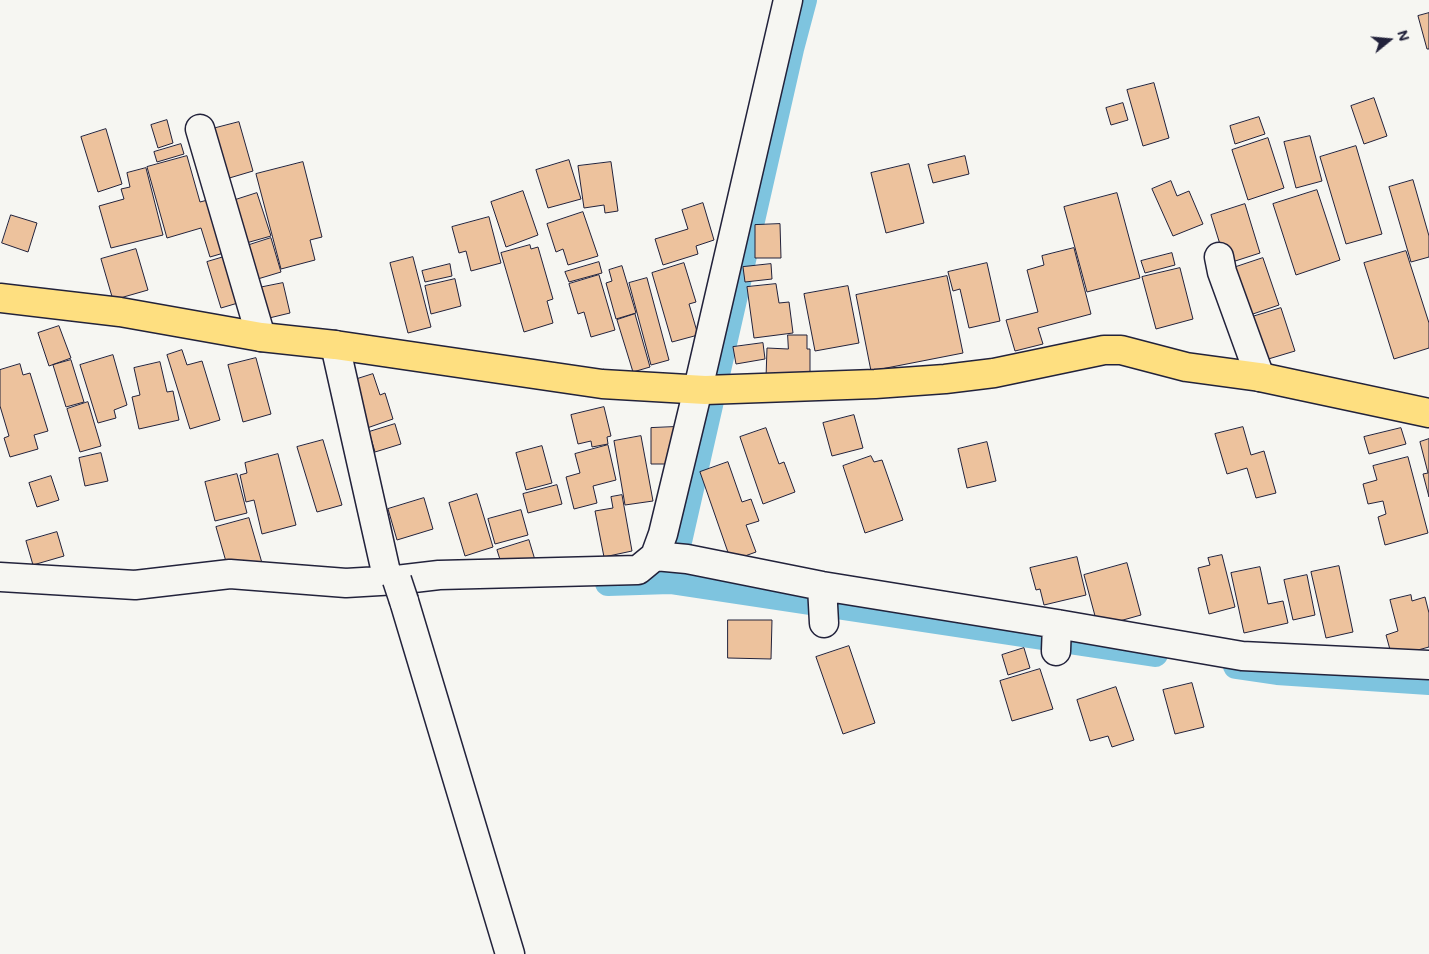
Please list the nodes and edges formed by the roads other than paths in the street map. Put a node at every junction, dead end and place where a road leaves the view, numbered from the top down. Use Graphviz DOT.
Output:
graph roads {
  1 [pos="788,0"];
  2 [pos="200,129"];
  3 [pos="1219,257"];
  4 [pos="0,298"];
  5 [pos="261,337"];
  6 [pos="335,346"];
  7 [pos="1260,377"];
  8 [pos="702,390"];
  9 [pos="1429,413"];
  10 [pos="655,556"];
  11 [pos="0,577"];
  12 [pos="822,586"];
  13 [pos="396,587"];
  14 [pos="824,623"];
  15 [pos="1429,665"];
  16 [pos="510,954"];
  1 -- 8 [label="street"];
  2 -- 5 [label="street"];
  3 -- 7 [label="street"];
  4 -- 5 [label="main road"];
  5 -- 6 [label="main road"];
  6 -- 8 [label="main road"];
  6 -- 13 [label="street"];
  7 -- 8 [label="main road"];
  7 -- 9 [label="main road"];
  8 -- 10 [label="street"];
  10 -- 12 [label="street"];
  10 -- 13 [label="street"];
  11 -- 13 [label="street"];
  12 -- 14 [label="street"];
  12 -- 15 [label="street"];
  13 -- 16 [label="street"];
}
